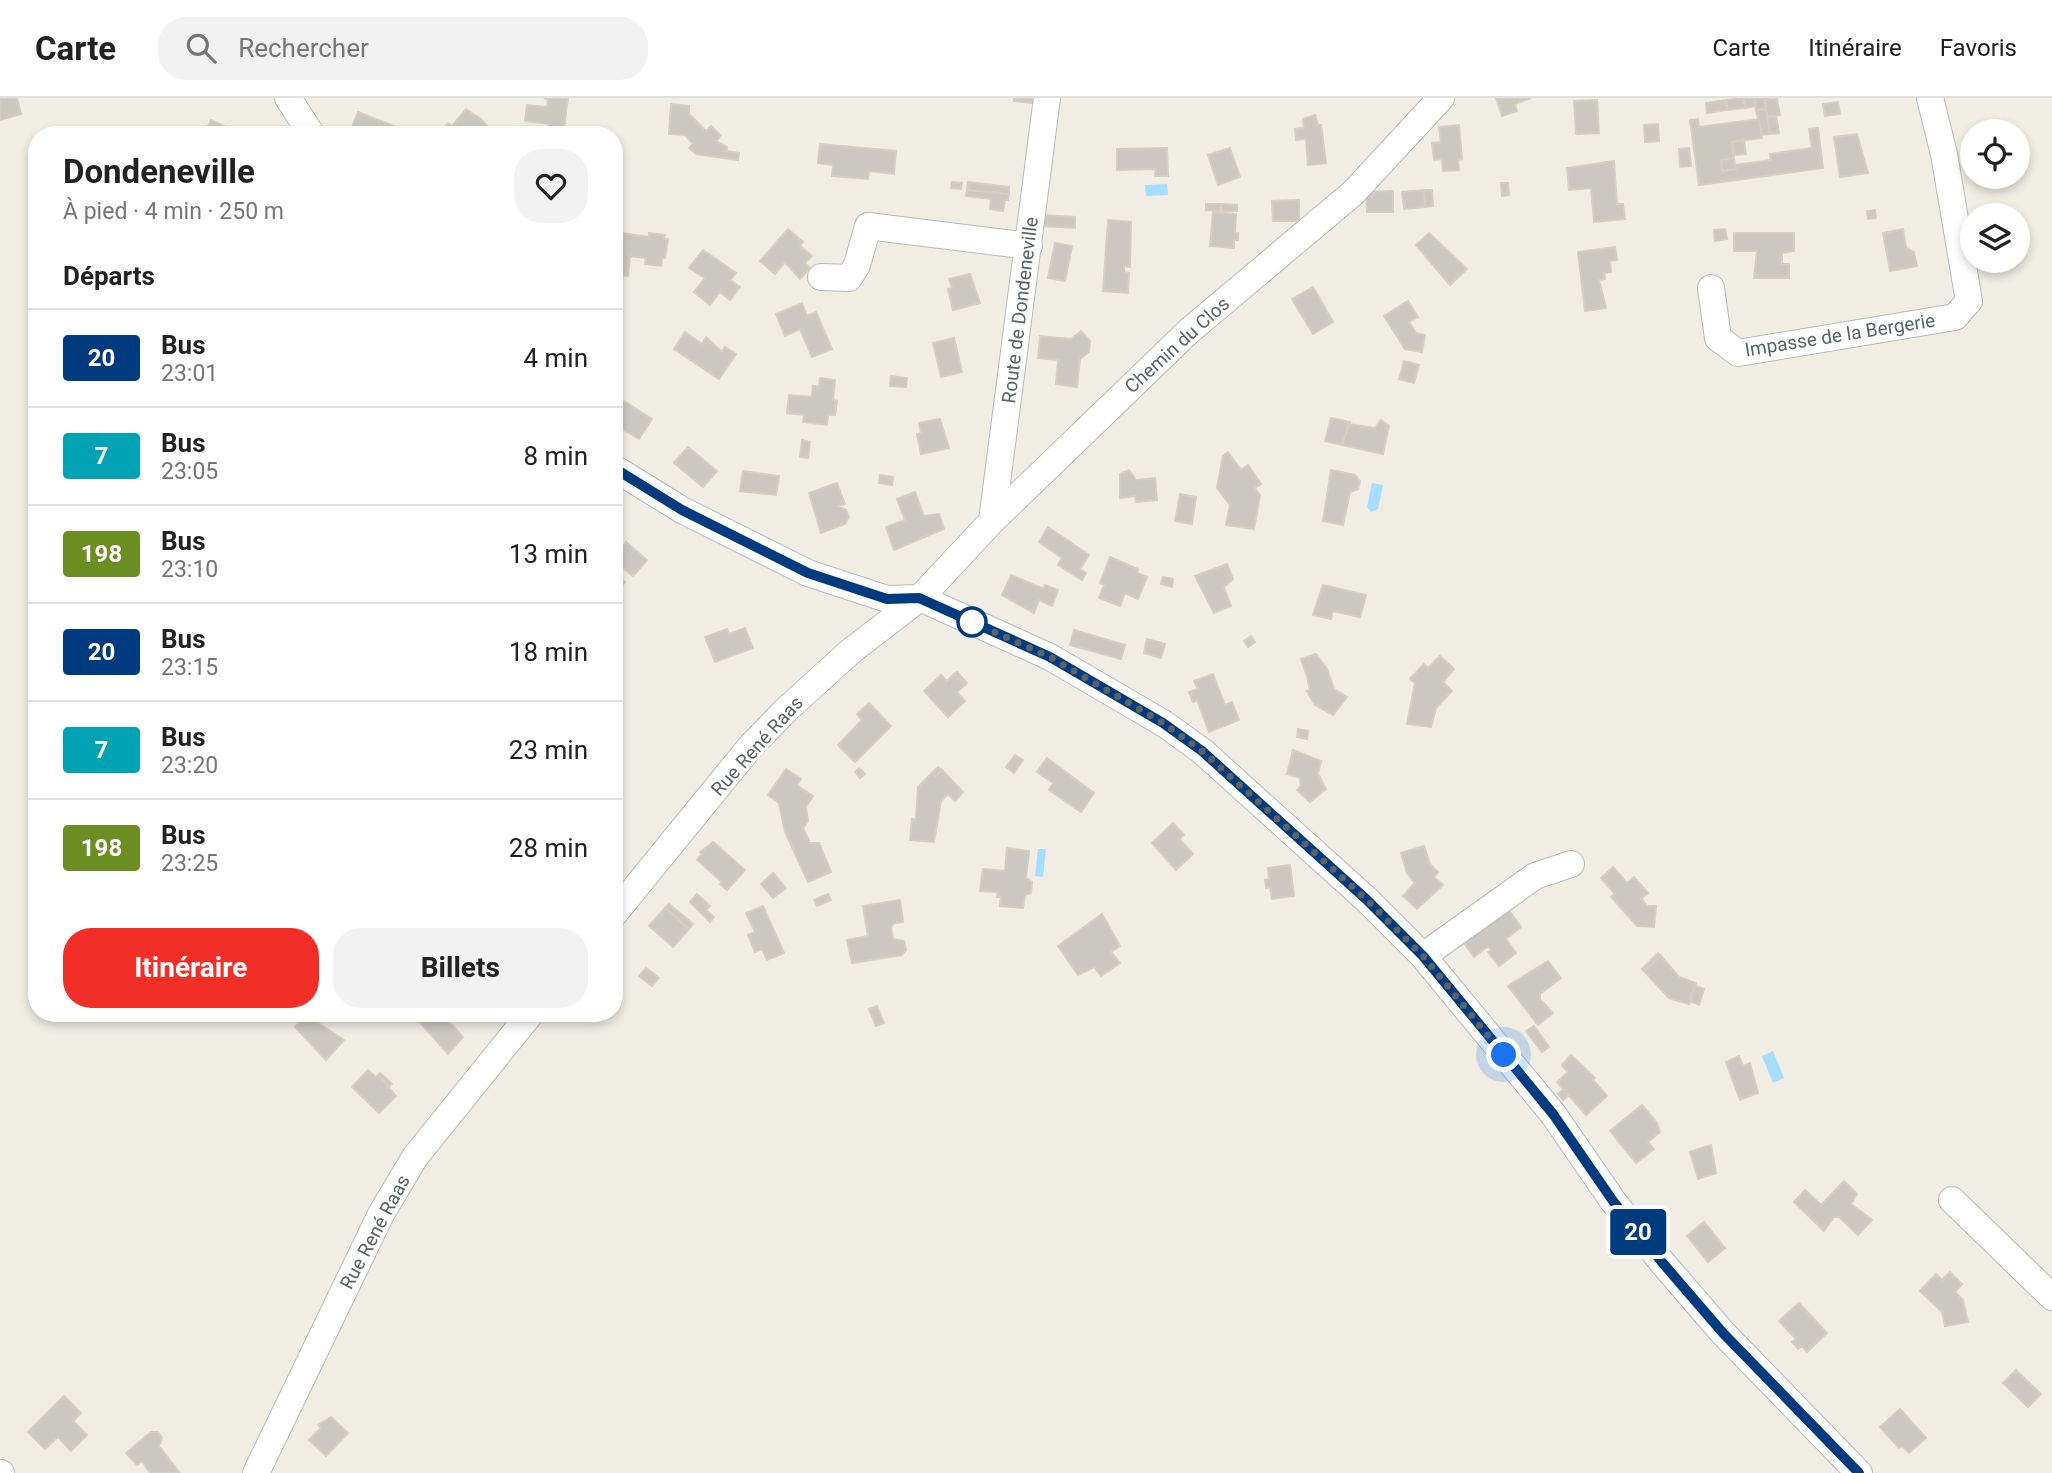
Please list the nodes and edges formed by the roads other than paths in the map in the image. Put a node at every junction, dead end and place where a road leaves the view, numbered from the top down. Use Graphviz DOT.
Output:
graph roads {
  1 [pos="288,98"];
  2 [pos="1047,98"];
  3 [pos="1441,98"];
  4 [pos="1930,98"];
  5 [pos="306,126"];
  6 [pos="1029,246"];
  7 [pos="821,276"];
  8 [pos="1711,288"];
  9 [pos="623,474"];
  10 [pos="992,521"];
  11 [pos="919,598"];
  12 [pos="1571,864"];
  13 [pos="623,903"];
  14 [pos="1423,956"];
  15 [pos="524,1022"];
  16 [pos="1952,1200"];
  17 [pos="2052,1297"];
  18 [pos="256,1473"];
  19 [pos="1859,1473"];
  1 -- 5 [label="street"];
  2 -- 6 [label="street, Route de Dondeneville"];
  3 -- 10 [label="street, Chemin du Clos"];
  4 -- 8 [label="street, Impasse de la Bergerie"];
  6 -- 7 [label="street"];
  6 -- 10 [label="street, Route de Dondeneville"];
  9 -- 11 [label="street"];
  10 -- 11 [label="street, Chemin du Clos"];
  11 -- 13 [label="street, Rue René Raas"];
  11 -- 14 [label="street"];
  12 -- 14 [label="street"];
  14 -- 19 [label="street"];
  15 -- 18 [label="street, Rue René Raas"];
  16 -- 17 [label="street"];
}
